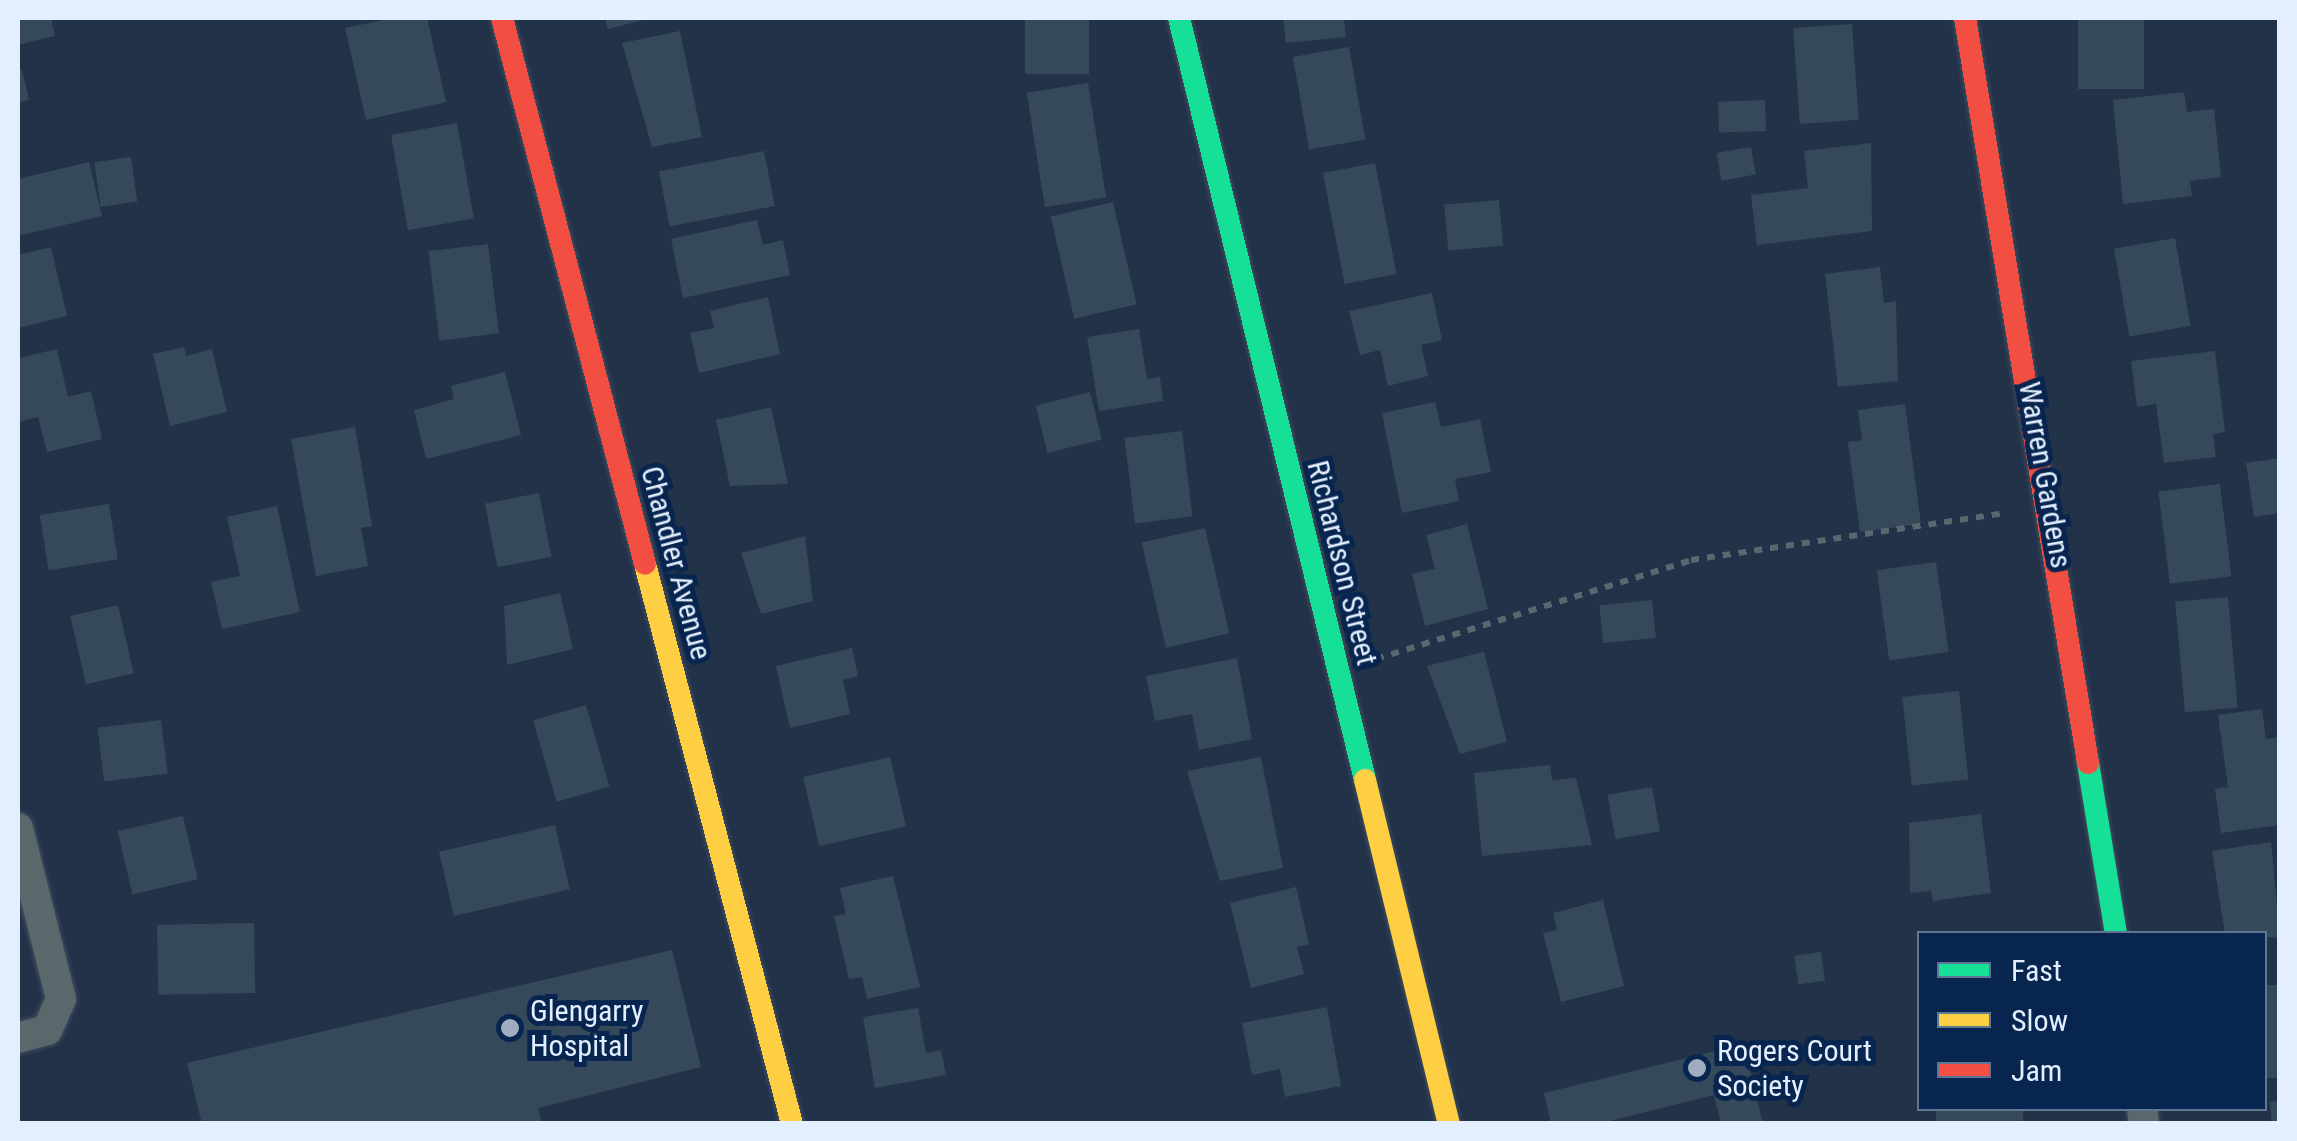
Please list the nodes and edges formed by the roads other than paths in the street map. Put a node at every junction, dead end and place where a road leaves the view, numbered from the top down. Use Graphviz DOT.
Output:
graph roads {
  1 [pos="502,18"];
  2 [pos="1179,18"];
  3 [pos="1965,18"];
  4 [pos="18,828"];
  5 [pos="2116,931"];
  6 [pos="18,1038"];
  7 [pos="792,1124"];
  8 [pos="1450,1124"];
  1 -- 7 [label="street, Chandler Avenue"];
  2 -- 8 [label="street, Richardson Street"];
  3 -- 5 [label="street, Warren Gardens"];
  4 -- 6 [label="street"];
}
